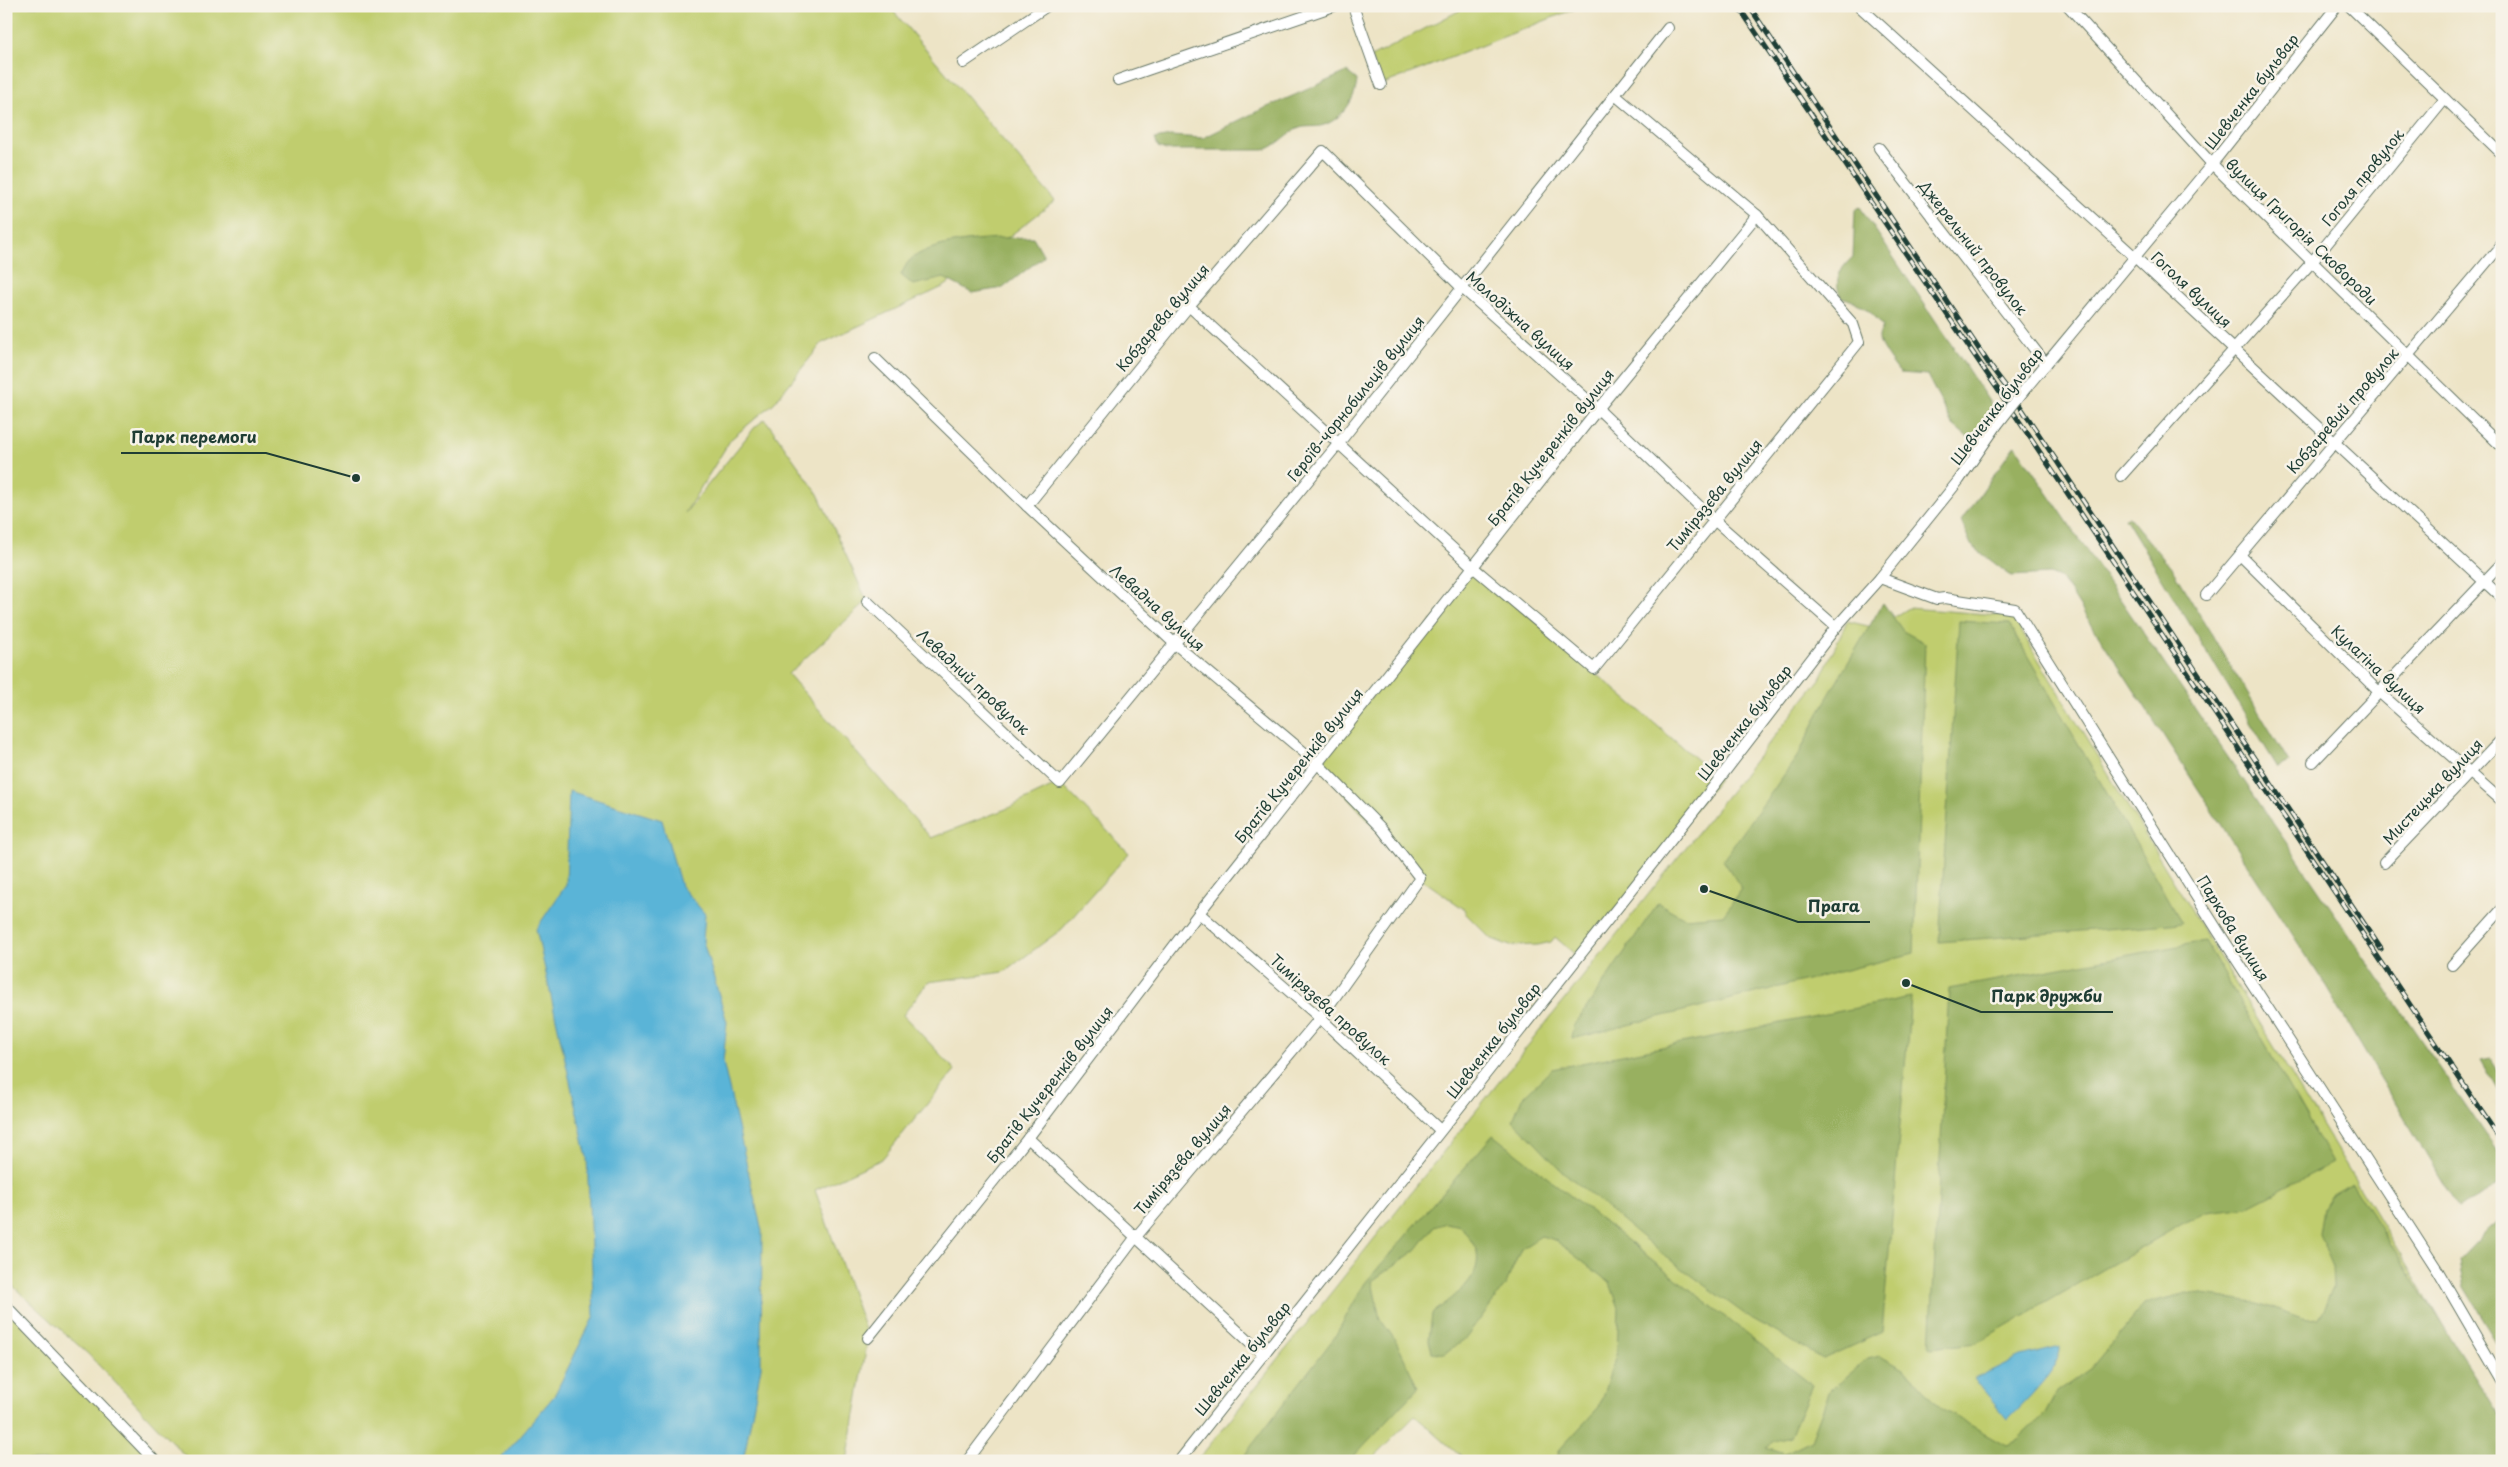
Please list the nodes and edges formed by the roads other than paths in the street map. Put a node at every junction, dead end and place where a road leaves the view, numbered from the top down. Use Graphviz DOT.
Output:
graph roads {
  1 [pos="1047,6"];
  2 [pos="1334,6"];
  3 [pos="1353,6"];
  4 [pos="1859,6"];
  5 [pos="2068,6"];
  6 [pos="2337,6"];
  7 [pos="2349,6"];
  8 [pos="1668,28"];
  9 [pos="963,63"];
  10 [pos="1118,80"];
  11 [pos="1381,85"];
  12 [pos="1615,95"];
  13 [pos="2445,99"];
  14 [pos="1879,148"];
  15 [pos="1323,151"];
  16 [pos="2501,153"];
  17 [pos="2212,164"];
  18 [pos="1758,215"];
  19 [pos="2502,244"];
  20 [pos="2136,258"];
  21 [pos="2312,262"];
  22 [pos="1462,288"];
  23 [pos="1189,306"];
  24 [pos="2235,349"];
  25 [pos="2409,355"];
  26 [pos="874,358"];
  27 [pos="2046,364"];
  28 [pos="1598,409"];
  29 [pos="2334,441"];
  30 [pos="1339,443"];
  31 [pos="2502,447"];
  32 [pos="2121,476"];
  33 [pos="1027,506"];
  34 [pos="1713,519"];
  35 [pos="2240,555"];
  36 [pos="2502,563"];
  37 [pos="1474,568"];
  38 [pos="1880,578"];
  39 [pos="2484,581"];
  40 [pos="2206,595"];
  41 [pos="2502,598"];
  42 [pos="867,601"];
  43 [pos="1836,627"];
  44 [pos="1175,644"];
  45 [pos="2380,693"];
  46 [pos="2502,739"];
  47 [pos="2313,762"];
  48 [pos="1318,764"];
  49 [pos="2470,773"];
  50 [pos="1060,783"];
  51 [pos="2502,801"];
  52 [pos="2384,863"];
  53 [pos="1420,878"];
  54 [pos="2502,909"];
  55 [pos="1199,913"];
  56 [pos="2452,965"];
  57 [pos="1320,1018"];
  58 [pos="1440,1130"];
  59 [pos="1028,1138"];
  60 [pos="1135,1238"];
  61 [pos="6,1306"];
  62 [pos="868,1338"];
  63 [pos="1264,1355"];
  64 [pos="2502,1381"];
  65 [pos="154,1461"];
  66 [pos="967,1461"];
  67 [pos="1179,1461"];
  1 -- 9 [label="street"];
  2 -- 10 [label="street"];
  3 -- 11 [label="street"];
  4 -- 20 [label="street, Гоголя вулиця"];
  5 -- 17 [label="street, вулиця Григорія Сковороди"];
  6 -- 17 [label="street, Шевченка бульвар"];
  7 -- 13 [label="street"];
  8 -- 12 [label="street, Героїв-чорнобильців вулиця"];
  12 -- 18 [label="street"];
  12 -- 22 [label="street, Героїв-чорнобильців вулиця"];
  13 -- 16 [label="street"];
  13 -- 21 [label="street, Гоголя провулок"];
  14 -- 27 [label="street, Джерельний провулок"];
  15 -- 22 [label="street, Молодіжна вулиця"];
  15 -- 23 [label="street, Кобзарева вулиця"];
  17 -- 20 [label="street, Шевченка бульвар"];
  17 -- 21 [label="street, вулиця Григорія Сковороди"];
  18 -- 28 [label="street, Братів Кучеренків вулиця"];
  18 -- 34 [label="street, Тимірязєва вулиця"];
  19 -- 25 [label="street, Кобзаревий провулок"];
  20 -- 24 [label="street, Гоголя вулиця"];
  20 -- 27 [label="street, Шевченка бульвар"];
  21 -- 24 [label="street, Гоголя провулок"];
  21 -- 25 [label="street, вулиця Григорія Сковороди"];
  22 -- 28 [label="street, Молодіжна вулиця"];
  22 -- 30 [label="street, Героїв-чорнобильців вулиця"];
  23 -- 30 [label="street"];
  23 -- 33 [label="street, Кобзарева вулиця"];
  24 -- 29 [label="street, Гоголя вулиця"];
  24 -- 32 [label="street, Гоголя провулок"];
  25 -- 29 [label="street, Кобзаревий провулок"];
  25 -- 31 [label="street, вулиця Григорія Сковороди"];
  26 -- 33 [label="street, Левадна вулиця"];
  27 -- 38 [label="street, Шевченка бульвар, bridge"];
  28 -- 34 [label="street, Молодіжна вулиця"];
  28 -- 37 [label="street, Братів Кучеренків вулиця"];
  29 -- 35 [label="street, Кобзаревий провулок"];
  29 -- 39 [label="street, Гоголя вулиця"];
  30 -- 37 [label="street"];
  30 -- 44 [label="street, Героїв-чорнобильців вулиця"];
  33 -- 44 [label="street, Левадна вулиця"];
  34 -- 37 [label="street, Тимірязєва вулиця"];
  34 -- 43 [label="street, Молодіжна вулиця"];
  35 -- 40 [label="street, Кобзаревий провулок"];
  35 -- 45 [label="street, Кулагіна вулиця"];
  36 -- 39 [label="street"];
  37 -- 48 [label="street, Братів Кучеренків вулиця"];
  38 -- 43 [label="street, Шевченка бульвар"];
  38 -- 64 [label="street, Паркова вулиця"];
  39 -- 41 [label="street, Гоголя вулиця"];
  39 -- 45 [label="street"];
  42 -- 50 [label="street, Левадний провулок"];
  43 -- 58 [label="street, Шевченка бульвар"];
  44 -- 48 [label="street, Левадна вулиця"];
  44 -- 50 [label="street, Героїв-чорнобильців вулиця"];
  45 -- 47 [label="street"];
  45 -- 49 [label="street, Кулагіна вулиця"];
  46 -- 49 [label="street, Мистецька вулиця"];
  48 -- 53 [label="street, Левадна вулиця"];
  48 -- 55 [label="street, Братів Кучеренків вулиця"];
  49 -- 51 [label="street, Кулагіна вулиця"];
  49 -- 52 [label="street, Мистецька вулиця"];
  53 -- 57 [label="street, Тимірязєва вулиця"];
  54 -- 56 [label="street"];
  55 -- 57 [label="street, Тимірязєва провулок"];
  55 -- 59 [label="street, Братів Кучеренків вулиця"];
  57 -- 58 [label="street, Тимірязєва провулок"];
  57 -- 60 [label="street, Тимірязєва вулиця"];
  58 -- 63 [label="street, Шевченка бульвар"];
  59 -- 60 [label="street"];
  59 -- 62 [label="street, Братів Кучеренків вулиця"];
  60 -- 63 [label="street"];
  60 -- 66 [label="street, Тимірязєва вулиця"];
  61 -- 65 [label="street"];
  63 -- 67 [label="street, Шевченка бульвар"];
}
